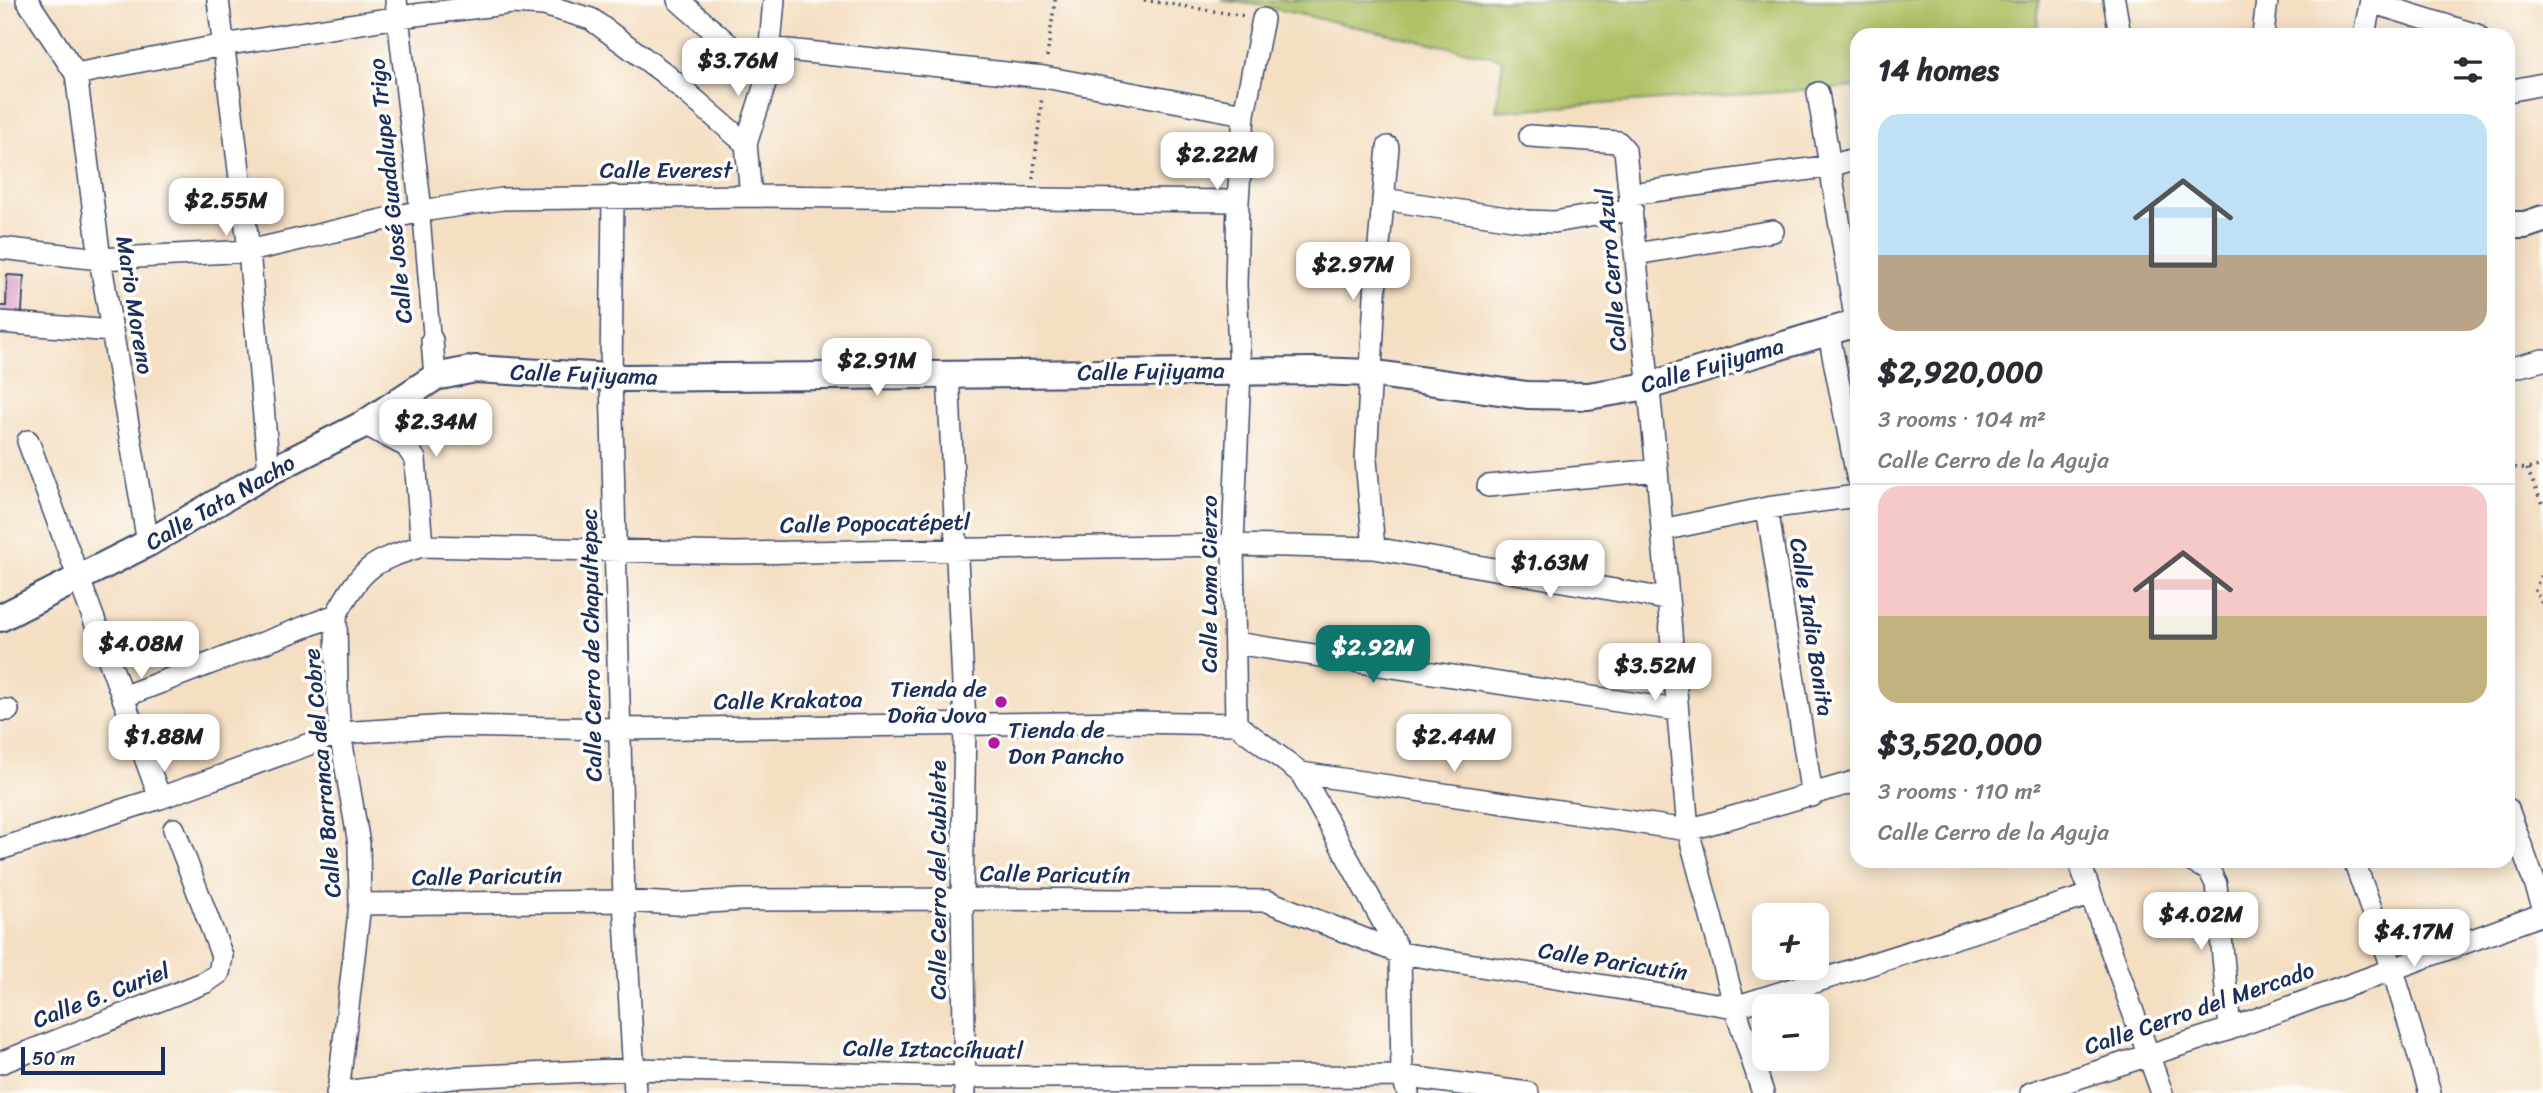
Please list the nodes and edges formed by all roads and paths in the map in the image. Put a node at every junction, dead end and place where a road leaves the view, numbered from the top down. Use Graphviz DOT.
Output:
graph roads {
  1 [pos="27,0"];
  2 [pos="218,0"];
  3 [pos="678,0"];
  4 [pos="774,0"];
  5 [pos="1055,0"];
  6 [pos="1144,0"];
  7 [pos="2114,0"];
  8 [pos="2267,0"];
  9 [pos="2371,1"];
  10 [pos="398,8"];
  11 [pos="1263,19"];
  12 [pos="2119,28"];
  13 [pos="2264,28"];
  14 [pos="2365,28"];
  15 [pos="2455,28"];
  16 [pos="223,45"];
  17 [pos="769,47"];
  18 [pos="76,74"];
  19 [pos="1044,77"];
  20 [pos="767,78"];
  21 [pos="2543,84"];
  22 [pos="2515,90"];
  23 [pos="1818,93"];
  24 [pos="1244,114"];
  25 [pos="1530,136"];
  26 [pos="746,144"];
  27 [pos="1388,147"];
  28 [pos="1850,160"];
  29 [pos="1831,166"];
  30 [pos="613,196"];
  31 [pos="751,196"];
  32 [pos="1383,199"];
  33 [pos="1031,200"];
  34 [pos="1238,201"];
  35 [pos="1631,202"];
  36 [pos="421,211"];
  37 [pos="2543,219"];
  38 [pos="2515,225"];
  39 [pos="1849,228"];
  40 [pos="1773,231"];
  41 [pos="0,248"];
  42 [pos="249,251"];
  43 [pos="1636,254"];
  44 [pos="100,259"];
  45 [pos="0,322"];
  46 [pos="1850,324"];
  47 [pos="1828,330"];
  48 [pos="112,331"];
  49 [pos="432,340"];
  50 [pos="2543,360"];
  51 [pos="2515,367"];
  52 [pos="1240,370"];
  53 [pos="948,373"];
  54 [pos="1370,373"];
  55 [pos="435,377"];
  56 [pos="611,378"];
  57 [pos="1648,386"];
  58 [pos="364,424"];
  59 [pos="28,441"];
  60 [pos="1850,441"];
  61 [pos="2543,465"];
  62 [pos="2515,468"];
  63 [pos="2527,469"];
  64 [pos="1657,470"];
  65 [pos="269,472"];
  66 [pos="1488,486"];
  67 [pos="1850,497"];
  68 [pos="2543,505"];
  69 [pos="1767,508"];
  70 [pos="1662,530"];
  71 [pos="148,543"];
  72 [pos="1233,545"];
  73 [pos="422,546"];
  74 [pos="957,547"];
  75 [pos="1374,548"];
  76 [pos="615,552"];
  77 [pos="2543,569"];
  78 [pos="79,579"];
  79 [pos="1666,598"];
  80 [pos="2543,606"];
  81 [pos="337,615"];
  82 [pos="0,618"];
  83 [pos="1235,643"];
  84 [pos="125,696"];
  85 [pos="1677,709"];
  86 [pos="965,724"];
  87 [pos="1236,724"];
  88 [pos="620,729"];
  89 [pos="340,733"];
  90 [pos="1301,773"];
  91 [pos="1850,783"];
  92 [pos="1812,796"];
  93 [pos="160,798"];
  94 [pos="2515,828"];
  95 [pos="174,829"];
  96 [pos="1688,830"];
  97 [pos="0,849"];
  98 [pos="2081,868"];
  99 [pos="2204,868"];
  100 [pos="2357,868"];
  101 [pos="2090,895"];
  102 [pos="962,899"];
  103 [pos="624,901"];
  104 [pos="360,904"];
  105 [pos="2543,906"];
  106 [pos="2543,915"];
  107 [pos="1400,953"];
  108 [pos="2392,967"];
  109 [pos="1735,1007"];
  110 [pos="2230,1029"];
  111 [pos="2151,1056"];
  112 [pos="0,1063"];
  113 [pos="635,1069"];
  114 [pos="1405,1084"];
  115 [pos="965,1085"];
  116 [pos="337,1093"];
  117 [pos="635,1093"];
  118 [pos="1528,1093"];
  119 [pos="1763,1093"];
  120 [pos="2031,1093"];
  121 [pos="2162,1093"];
  122 [pos="2430,1093"];
  1 -- 18 [label="street"];
  2 -- 16 [label="street"];
  3 -- 20 [label="street"];
  4 -- 17 [label="street"];
  5 -- 19 [label="path"];
  6 -- 11 [label="path"];
  7 -- 12 [label="street"];
  8 -- 13 [label="street"];
  9 -- 14 [label="street"];
  9 -- 15 [label="street"];
  10 -- 16 [label="street"];
  10 -- 26 [label="street"];
  10 -- 36 [label="street, Calle José Guadalupe Trigo"];
  11 -- 24 [label="street, Calle Loma Cierzo"];
  16 -- 18 [label="street"];
  16 -- 42 [label="street"];
  17 -- 19 [label="street"];
  17 -- 20 [label="street"];
  18 -- 44 [label="street, Mario Moreno"];
  19 -- 24 [label="street"];
  19 -- 33 [label="path"];
  20 -- 26 [label="street"];
  21 -- 22 [label="street"];
  23 -- 29 [label="street"];
  24 -- 34 [label="street, Calle Loma Cierzo"];
  25 -- 35 [label="street, Calle Cerro Azul"];
  26 -- 31 [label="street"];
  27 -- 32 [label="street"];
  28 -- 29 [label="street"];
  29 -- 35 [label="street"];
  29 -- 39 [label="street"];
  30 -- 31 [label="street, Calle Everest"];
  30 -- 36 [label="street, Calle Everest"];
  30 -- 56 [label="street, Calle Cerro de Chapultepec"];
  31 -- 33 [label="street, Calle Everest"];
  32 -- 35 [label="street"];
  32 -- 54 [label="street"];
  33 -- 34 [label="street, Calle Everest"];
  34 -- 52 [label="street, Calle Loma Cierzo"];
  35 -- 43 [label="street, Calle Cerro Azul"];
  36 -- 42 [label="street, Calle Everest"];
  36 -- 49 [label="street, Calle José Guadalupe Trigo"];
  37 -- 38 [label="street"];
  40 -- 43 [label="street"];
  41 -- 44 [label="street, Calle Everest"];
  42 -- 44 [label="street, Calle Everest"];
  42 -- 65 [label="street"];
  43 -- 57 [label="street, Calle Cerro Azul"];
  44 -- 48 [label="street, Mario Moreno"];
  45 -- 48 [label="street"];
  46 -- 47 [label="street, Calle Fujiyama"];
  47 -- 57 [label="street, Calle Fujiyama"];
  47 -- 60 [label="street"];
  48 -- 71 [label="street, Mario Moreno"];
  49 -- 55 [label="street, Calle José Guadalupe Trigo"];
  50 -- 51 [label="street"];
  52 -- 53 [label="street, Calle Fujiyama"];
  52 -- 54 [label="street, Calle Fujiyama"];
  52 -- 72 [label="street, Calle Loma Cierzo"];
  53 -- 56 [label="street, Calle Fujiyama"];
  53 -- 74 [label="street, Calle Cerro del Cubilete"];
  54 -- 57 [label="street, Calle Fujiyama"];
  54 -- 75 [label="street"];
  55 -- 56 [label="street, Calle Fujiyama"];
  55 -- 58 [label="street, Calle Tata Nacho"];
  56 -- 76 [label="street, Calle Cerro de Chapultepec"];
  57 -- 64 [label="street, Calle Cerro Azul"];
  58 -- 65 [label="street, Calle Tata Nacho"];
  58 -- 73 [label="street"];
  59 -- 78 [label="street"];
  61 -- 63 [label="path"];
  62 -- 63 [label="path"];
  63 -- 68 [label="path"];
  64 -- 66 [label="street"];
  64 -- 70 [label="street, Calle Cerro Azul"];
  65 -- 71 [label="street, Calle Tata Nacho"];
  67 -- 69 [label="street"];
  69 -- 70 [label="street"];
  69 -- 92 [label="street, Calle India Bonita"];
  70 -- 79 [label="street, Calle Cerro Azul"];
  71 -- 78 [label="street, Calle Tata Nacho"];
  72 -- 74 [label="street, Calle Popocatépetl"];
  72 -- 75 [label="street, Calle Popocatépetl"];
  72 -- 83 [label="street, Calle Loma Cierzo"];
  73 -- 76 [label="street, Calle Popocatépetl"];
  73 -- 81 [label="street, Calle Popocatépetl"];
  74 -- 76 [label="street, Calle Popocatépetl"];
  74 -- 86 [label="street, Calle Cerro del Cubilete"];
  75 -- 79 [label="street, Calle Popocatépetl"];
  76 -- 88 [label="street, Calle Cerro de Chapultepec"];
  77 -- 80 [label="path"];
  78 -- 82 [label="street, Calle Tata Nacho"];
  78 -- 84 [label="street"];
  79 -- 85 [label="street, Calle Cerro Azul"];
  81 -- 84 [label="street"];
  81 -- 89 [label="street, Calle Barranca del Cobre"];
  83 -- 85 [label="street"];
  83 -- 87 [label="street, Calle Loma Cierzo"];
  84 -- 93 [label="street"];
  85 -- 96 [label="street, Calle Cerro Azul"];
  86 -- 87 [label="street, Calle Krakatoa"];
  86 -- 88 [label="street, Calle Krakatoa"];
  86 -- 102 [label="street, Calle Cerro del Cubilete"];
  87 -- 90 [label="street"];
  88 -- 89 [label="street, Calle Krakatoa"];
  88 -- 103 [label="street, Calle Cerro de Chapultepec"];
  89 -- 93 [label="street, Calle Krakatoa"];
  89 -- 104 [label="street, Calle Barranca del Cobre"];
  90 -- 96 [label="street"];
  90 -- 107 [label="street"];
  91 -- 92 [label="street"];
  92 -- 96 [label="street"];
  93 -- 97 [label="street, Calle Krakatoa"];
  94 -- 105 [label="street"];
  95 -- 112 [label="street, Calle G. Curiel"];
  96 -- 109 [label="street, Calle Cerro Azul"];
  98 -- 101 [label="street"];
  99 -- 110 [label="street"];
  100 -- 108 [label="street"];
  101 -- 109 [label="street"];
  101 -- 111 [label="street"];
  102 -- 103 [label="street, Calle Paricutín"];
  102 -- 107 [label="street, Calle Paricutín"];
  102 -- 115 [label="street, Calle Cerro del Cubilete"];
  103 -- 104 [label="street, Calle Paricutín"];
  103 -- 113 [label="street, Calle Cerro de Chapultepec"];
  104 -- 116 [label="street, Calle Barranca del Cobre"];
  106 -- 108 [label="street, Calle Cerro del Mercado"];
  107 -- 109 [label="street, Calle Paricutín"];
  107 -- 114 [label="street"];
  108 -- 110 [label="street, Calle Cerro del Mercado"];
  108 -- 122 [label="street"];
  109 -- 119 [label="street, Calle Cerro Azul"];
  110 -- 111 [label="street, Calle Cerro del Mercado"];
  111 -- 120 [label="street, Calle Cerro del Mercado"];
  111 -- 121 [label="street"];
  113 -- 115 [label="street, Calle Iztaccíhuatl"];
  113 -- 116 [label="street, Calle Iztaccíhuatl"];
  113 -- 117 [label="street, Calle Cerro de Chapultepec"];
  114 -- 115 [label="street, Calle Iztaccíhuatl"];
  114 -- 118 [label="street, Calle Iztaccíhuatl"];
}
